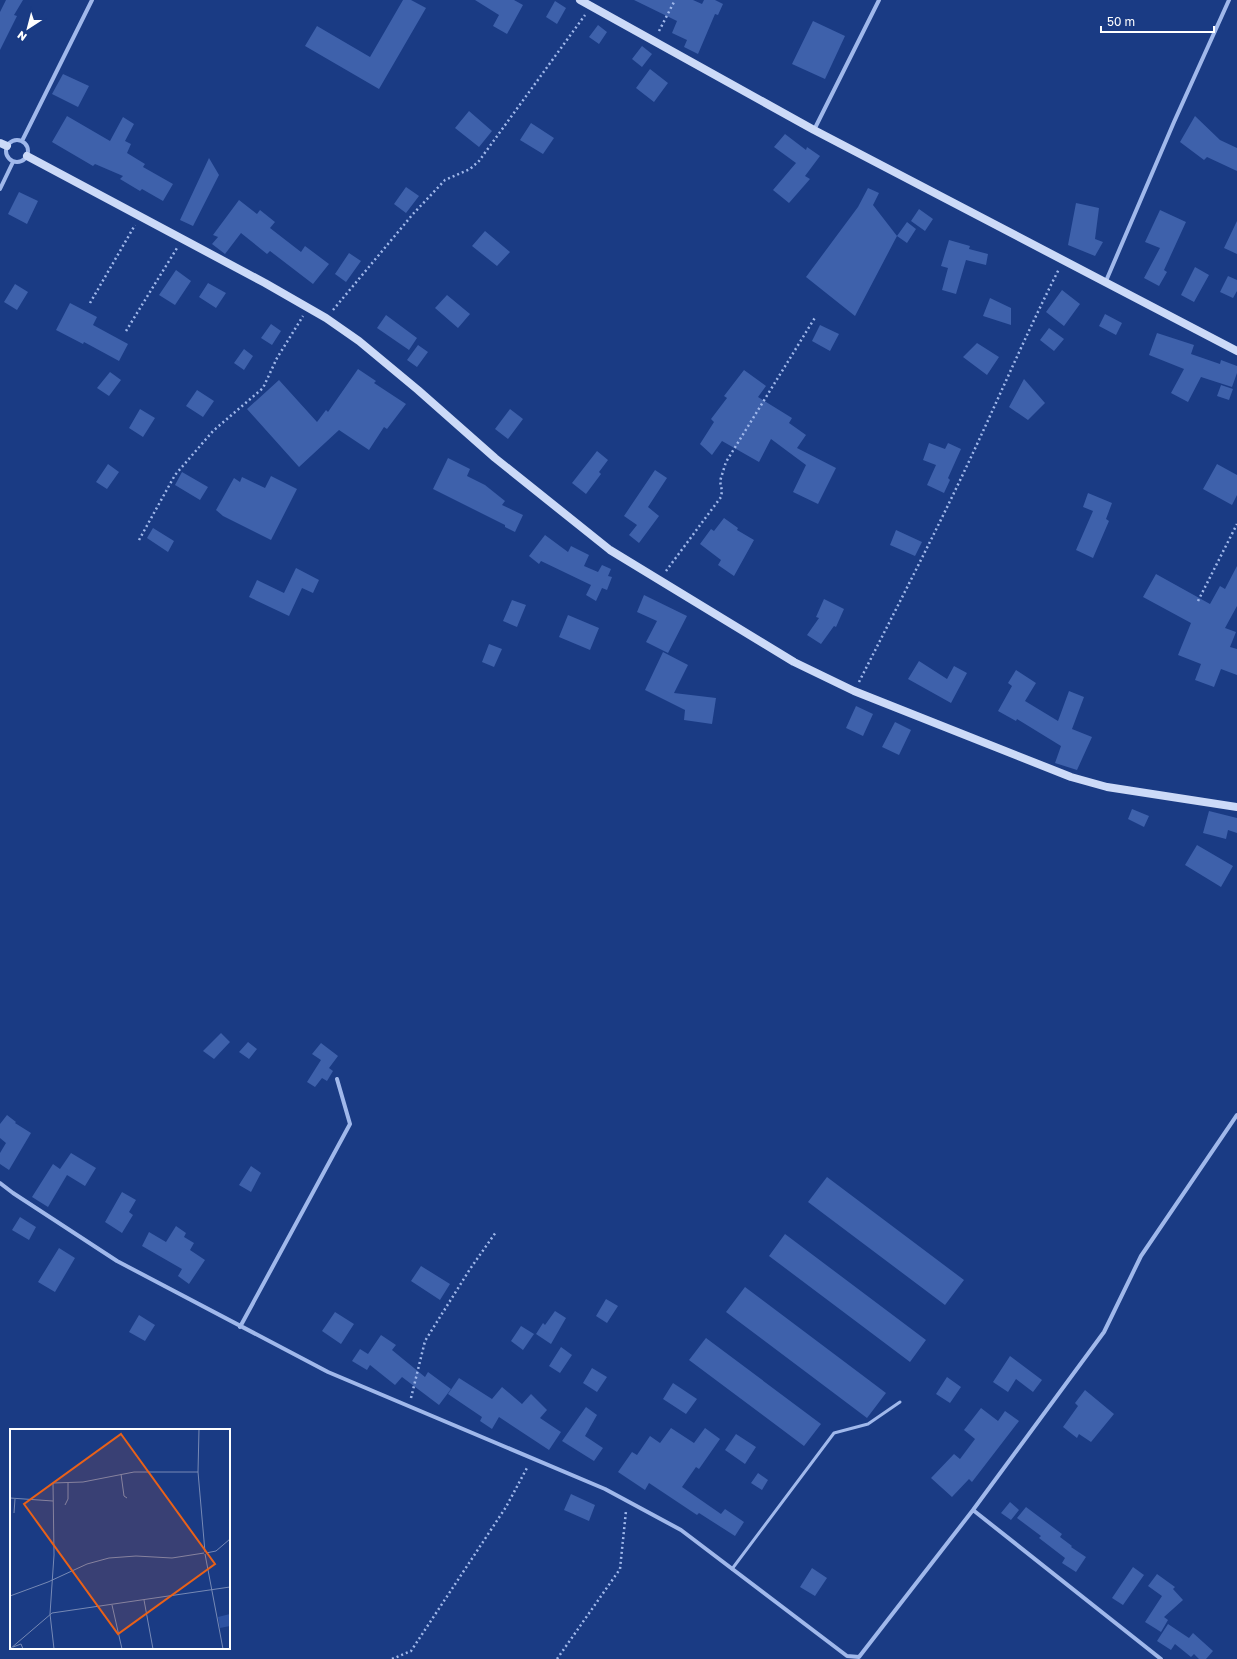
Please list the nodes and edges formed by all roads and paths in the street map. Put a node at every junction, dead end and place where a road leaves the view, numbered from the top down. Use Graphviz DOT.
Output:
graph roads {
  1 [pos="92,0"];
  2 [pos="580,0"];
  3 [pos="675,0"];
  4 [pos="880,0"];
  5 [pos="1229,0"];
  6 [pos="592,6"];
  7 [pos="654,40"];
  8 [pos="814,130"];
  9 [pos="22,141"];
  10 [pos="3,144"];
  11 [pos="27,156"];
  12 [pos="13,162"];
  13 [pos="0,188"];
  14 [pos="140,216"];
  15 [pos="183,239"];
  16 [pos="1064,260"];
  17 [pos="1106,281"];
  18 [pos="90,304"];
  19 [pos="308,307"];
  20 [pos="816,316"];
  21 [pos="326,318"];
  22 [pos="126,331"];
  23 [pos="1237,351"];
  24 [pos="1237,524"];
  25 [pos="139,540"];
  26 [pos="660,580"];
  27 [pos="1198,601"];
  28 [pos="854,691"];
  29 [pos="1237,807"];
  30 [pos="337,1079"];
  31 [pos="1237,1115"];
  32 [pos="0,1183"];
  33 [pos="496,1232"];
  34 [pos="240,1326"];
  35 [pos="900,1402"];
  36 [pos="409,1406"];
  37 [pos="532,1458"];
  38 [pos="627,1501"];
  39 [pos="973,1510"];
  40 [pos="732,1569"];
  41 [pos="392,1659"];
  42 [pos="557,1659"];
  43 [pos="1162,1659"];
  1 -- 9 [label="street"];
  2 -- 6 [label="street"];
  3 -- 7 [label="path"];
  4 -- 8 [label="street"];
  5 -- 17 [label="street"];
  6 -- 7 [label="street"];
  6 -- 21 [label="path"];
  7 -- 8 [label="street"];
  8 -- 16 [label="street"];
  9 -- 10 [label="street"];
  9 -- 11 [label="street"];
  10 -- 12 [label="street"];
  11 -- 12 [label="street"];
  11 -- 14 [label="street"];
  12 -- 13 [label="street"];
  14 -- 15 [label="street"];
  14 -- 18 [label="path"];
  15 -- 19 [label="street"];
  15 -- 22 [label="path"];
  16 -- 17 [label="street"];
  16 -- 28 [label="path"];
  17 -- 23 [label="street"];
  19 -- 21 [label="street"];
  19 -- 25 [label="path"];
  20 -- 26 [label="path"];
  21 -- 26 [label="street"];
  24 -- 27 [label="path"];
  26 -- 28 [label="street"];
  28 -- 29 [label="street"];
  30 -- 34 [label="street"];
  31 -- 39 [label="street"];
  32 -- 34 [label="street"];
  33 -- 36 [label="path"];
  34 -- 36 [label="street"];
  35 -- 40 [label="lane"];
  36 -- 37 [label="street"];
  37 -- 38 [label="street"];
  37 -- 41 [label="path"];
  38 -- 40 [label="street"];
  38 -- 42 [label="path"];
  39 -- 40 [label="street"];
  39 -- 43 [label="street"];
}
